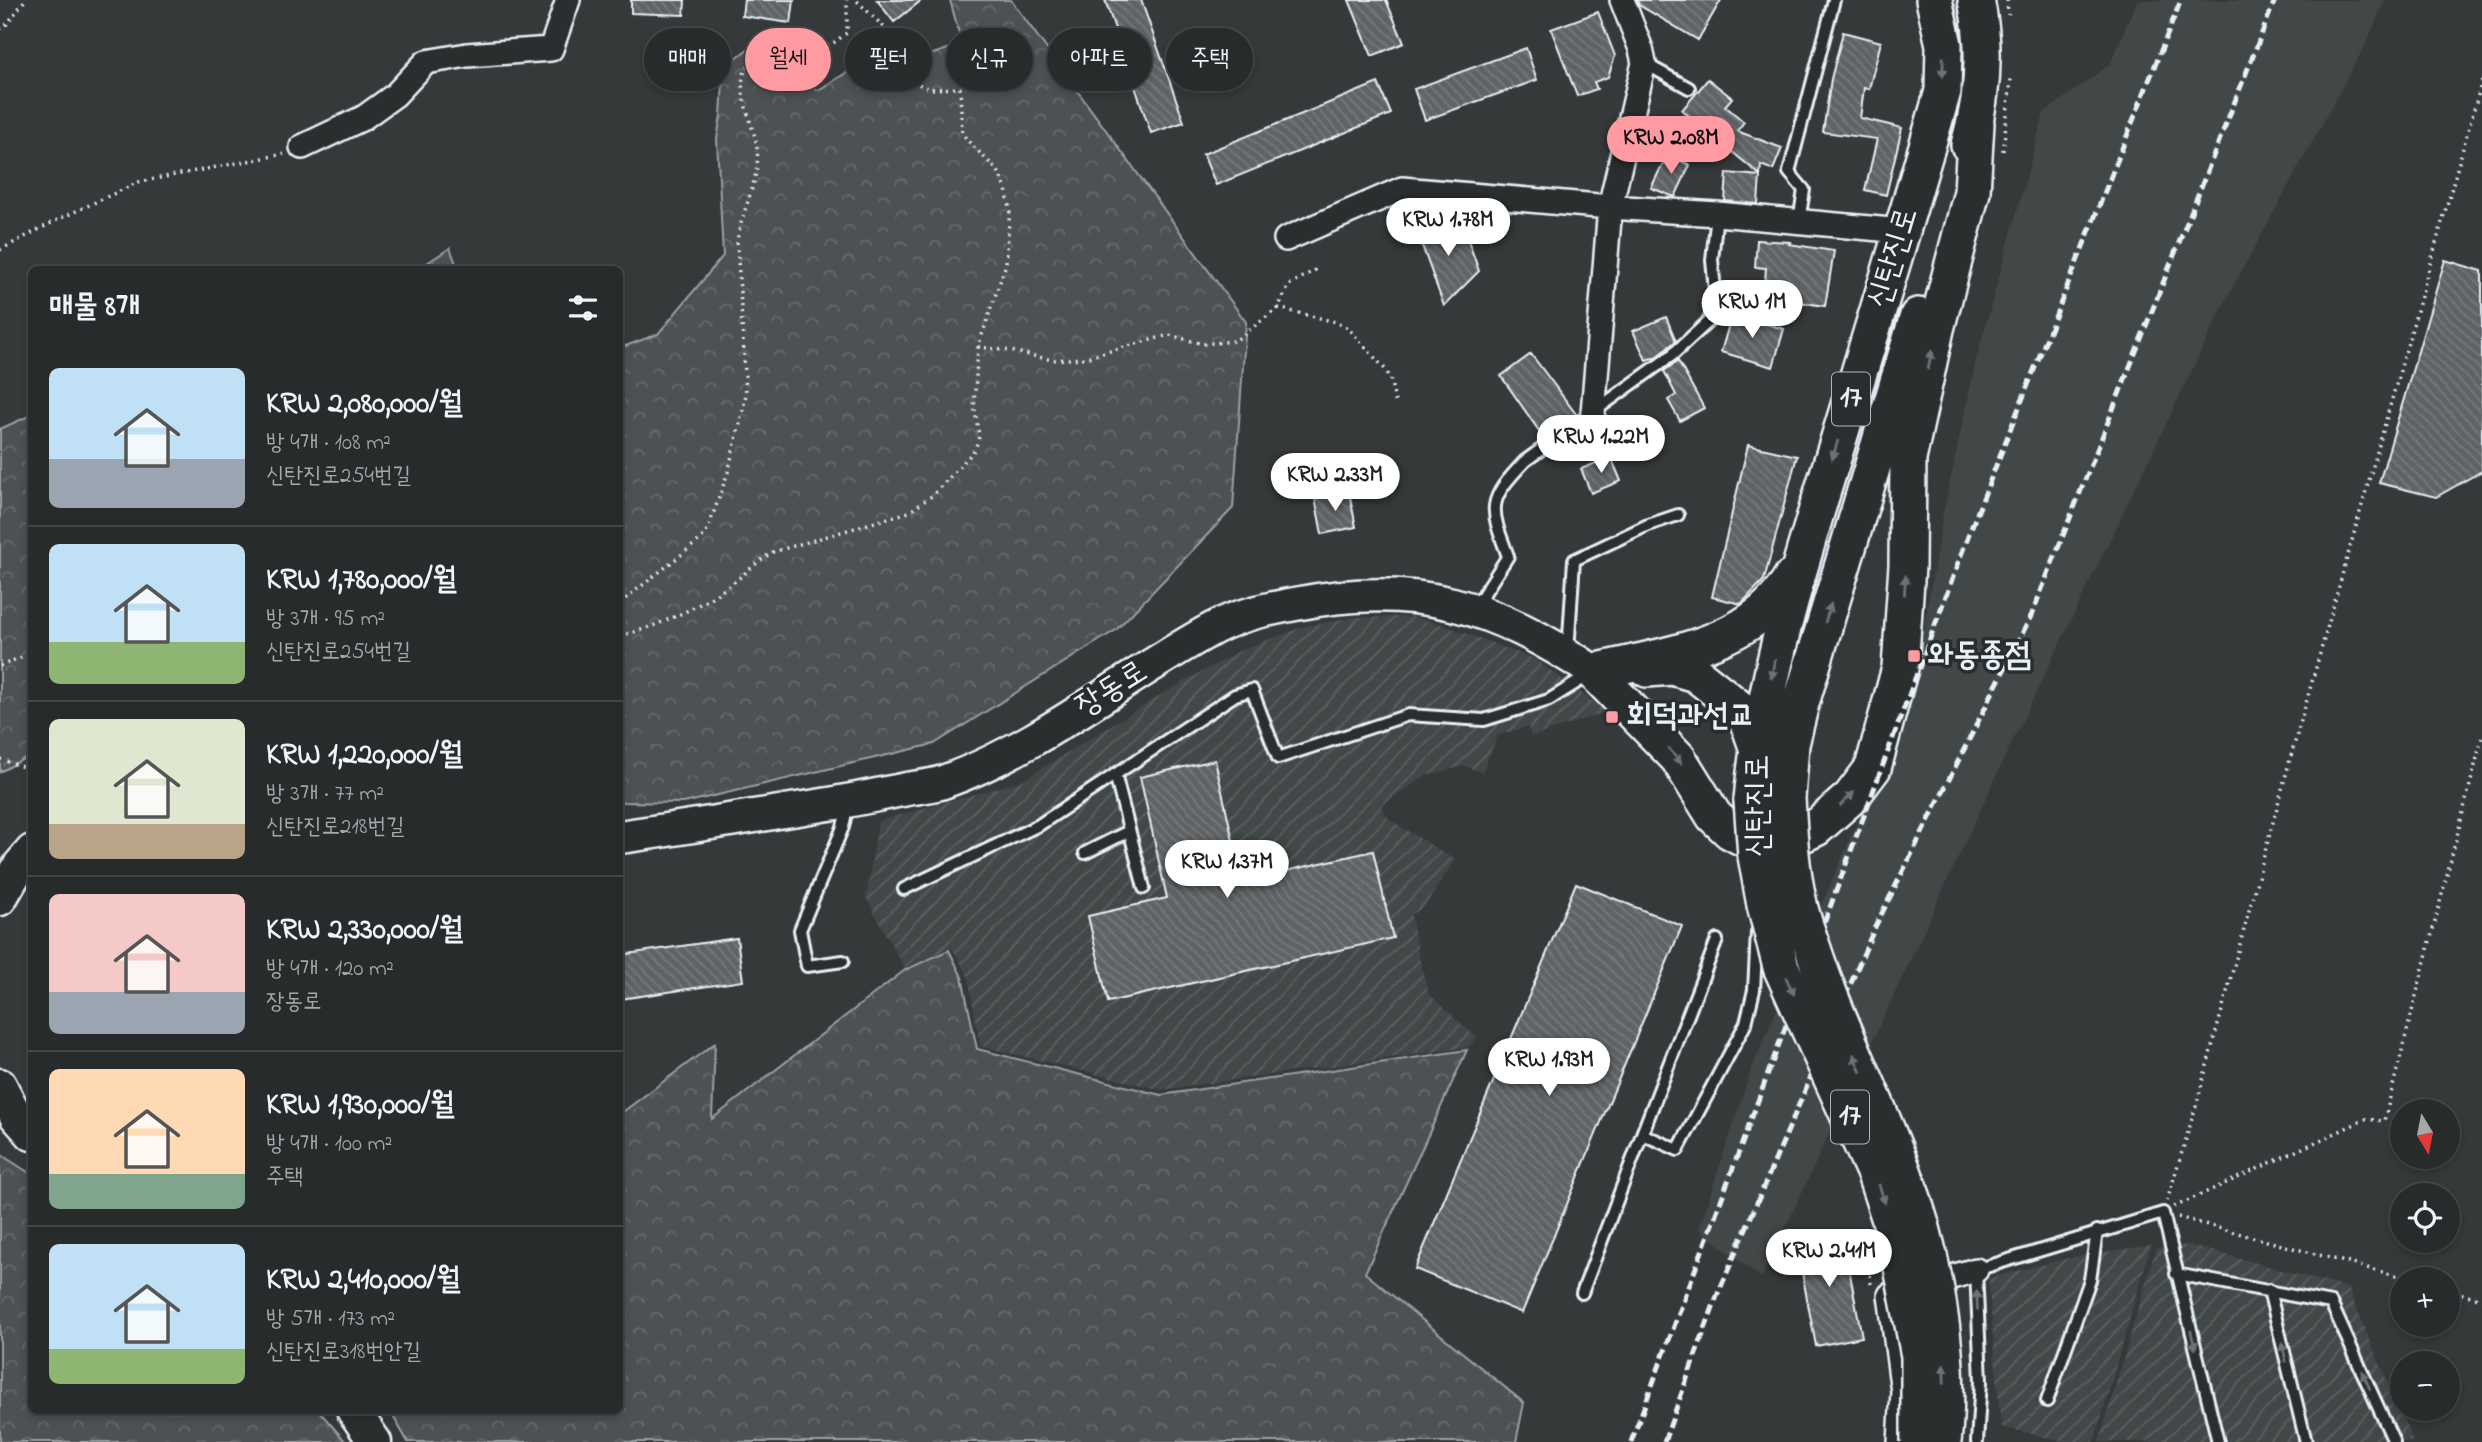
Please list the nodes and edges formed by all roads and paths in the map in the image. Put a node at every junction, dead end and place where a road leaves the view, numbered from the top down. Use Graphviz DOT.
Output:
graph roads {
  1 [pos="25,0"];
  2 [pos="568,0"];
  3 [pos="847,0"];
  4 [pos="856,0"];
  5 [pos="1622,0"];
  6 [pos="1834,0"];
  7 [pos="1934,0"];
  8 [pos="1976,0"];
  9 [pos="0,29"];
  10 [pos="1644,63"];
  11 [pos="2482,81"];
  12 [pos="1689,88"];
  13 [pos="1976,123"];
  14 [pos="302,147"];
  15 [pos="1610,207"];
  16 [pos="1717,214"];
  17 [pos="1799,222"];
  18 [pos="1902,231"];
  19 [pos="1286,239"];
  20 [pos="0,250"];
  21 [pos="1317,270"];
  22 [pos="1278,308"];
  23 [pos="978,348"];
  24 [pos="1396,406"];
  25 [pos="1593,413"];
  26 [pos="1678,515"];
  27 [pos="1801,560"];
  28 [pos="623,601"];
  29 [pos="1474,609"];
  30 [pos="623,634"];
  31 [pos="28,655"];
  32 [pos="1581,663"];
  33 [pos="0,666"];
  34 [pos="2482,738"];
  35 [pos="1757,747"];
  36 [pos="0,759"];
  37 [pos="28,769"];
  38 [pos="1115,774"];
  39 [pos="848,801"];
  40 [pos="1129,831"];
  41 [pos="623,837"];
  42 [pos="1751,842"];
  43 [pos="1085,853"];
  44 [pos="28,856"];
  45 [pos="1144,888"];
  46 [pos="904,889"];
  47 [pos="0,899"];
  48 [pos="1717,940"];
  49 [pos="843,961"];
  50 [pos="0,1085"];
  51 [pos="28,1130"];
  52 [pos="1642,1134"];
  53 [pos="2163,1213"];
  54 [pos="2097,1231"];
  55 [pos="1976,1270"];
  56 [pos="2176,1274"];
  57 [pos="2390,1274"];
  58 [pos="2269,1290"];
  59 [pos="1581,1293"];
  60 [pos="2460,1293"];
  61 [pos="2482,1299"];
  62 [pos="2047,1401"];
  63 [pos="356,1414"];
  64 [pos="375,1442"];
  65 [pos="1900,1442"];
  66 [pos="1919,1442"];
  67 [pos="1943,1442"];
  68 [pos="1977,1442"];
  69 [pos="2218,1442"];
  70 [pos="2305,1442"];
  71 [pos="2394,1442"];
  1 -- 9 [label="path"];
  2 -- 14 [label="street"];
  3 -- 28 [label="path"];
  4 -- 23 [label="path"];
  5 -- 10 [label="street"];
  6 -- 17 [label="lane"];
  7 -- 18 [label="main road, 신탄진로 / 17, one-way"];
  8 -- 13 [label="main road, 신탄진로 / 17"];
  10 -- 12 [label="lane"];
  10 -- 15 [label="street"];
  11 -- 53 [label="path"];
  42 -- 13 [label="main road, one-way"];
  67 -- 13 [label="main road, 신탄진로 / 17, one-way, bridge"];
  14 -- 20 [label="path"];
  15 -- 16 [label="street"];
  15 -- 19 [label="street"];
  15 -- 25 [label="street"];
  16 -- 17 [label="street"];
  16 -- 25 [label="lane"];
  17 -- 18 [label="street"];
  18 -- 27 [label="main road, 신탄진로 / 17, one-way"];
  21 -- 22 [label="path"];
  22 -- 23 [label="path"];
  22 -- 24 [label="path"];
  23 -- 30 [label="path"];
  25 -- 29 [label="lane"];
  26 -- 32 [label="lane"];
  27 -- 32 [label="main road"];
  27 -- 35 [label="main road, 신탄진로 / 17, one-way"];
  29 -- 32 [label="street, 장동로"];
  29 -- 39 [label="street, 장동로"];
  31 -- 33 [label="path"];
  32 -- 35 [label="main road"];
  32 -- 38 [label="lane"];
  32 -- 42 [label="main road, one-way"];
  34 -- 53 [label="path"];
  35 -- 66 [label="main road, 신탄진로 / 17, one-way, bridge"];
  36 -- 37 [label="path"];
  38 -- 40 [label="lane"];
  38 -- 46 [label="lane"];
  39 -- 41 [label="street, 장동로"];
  39 -- 49 [label="lane"];
  40 -- 43 [label="lane"];
  40 -- 45 [label="lane"];
  42 -- 52 [label="lane"];
  44 -- 47 [label="street"];
  48 -- 52 [label="lane"];
  50 -- 51 [label="street"];
  52 -- 59 [label="lane"];
  53 -- 54 [label="lane"];
  53 -- 56 [label="lane"];
  53 -- 57 [label="path"];
  54 -- 55 [label="lane"];
  54 -- 62 [label="lane"];
  55 -- 65 [label="street"];
  68 -- 55 [label="lane, one-way"];
  56 -- 58 [label="lane"];
  56 -- 69 [label="lane, one-way"];
  70 -- 58 [label="lane, one-way"];
  71 -- 58 [label="lane, one-way"];
  60 -- 61 [label="path"];
  63 -- 64 [label="street"];
}
